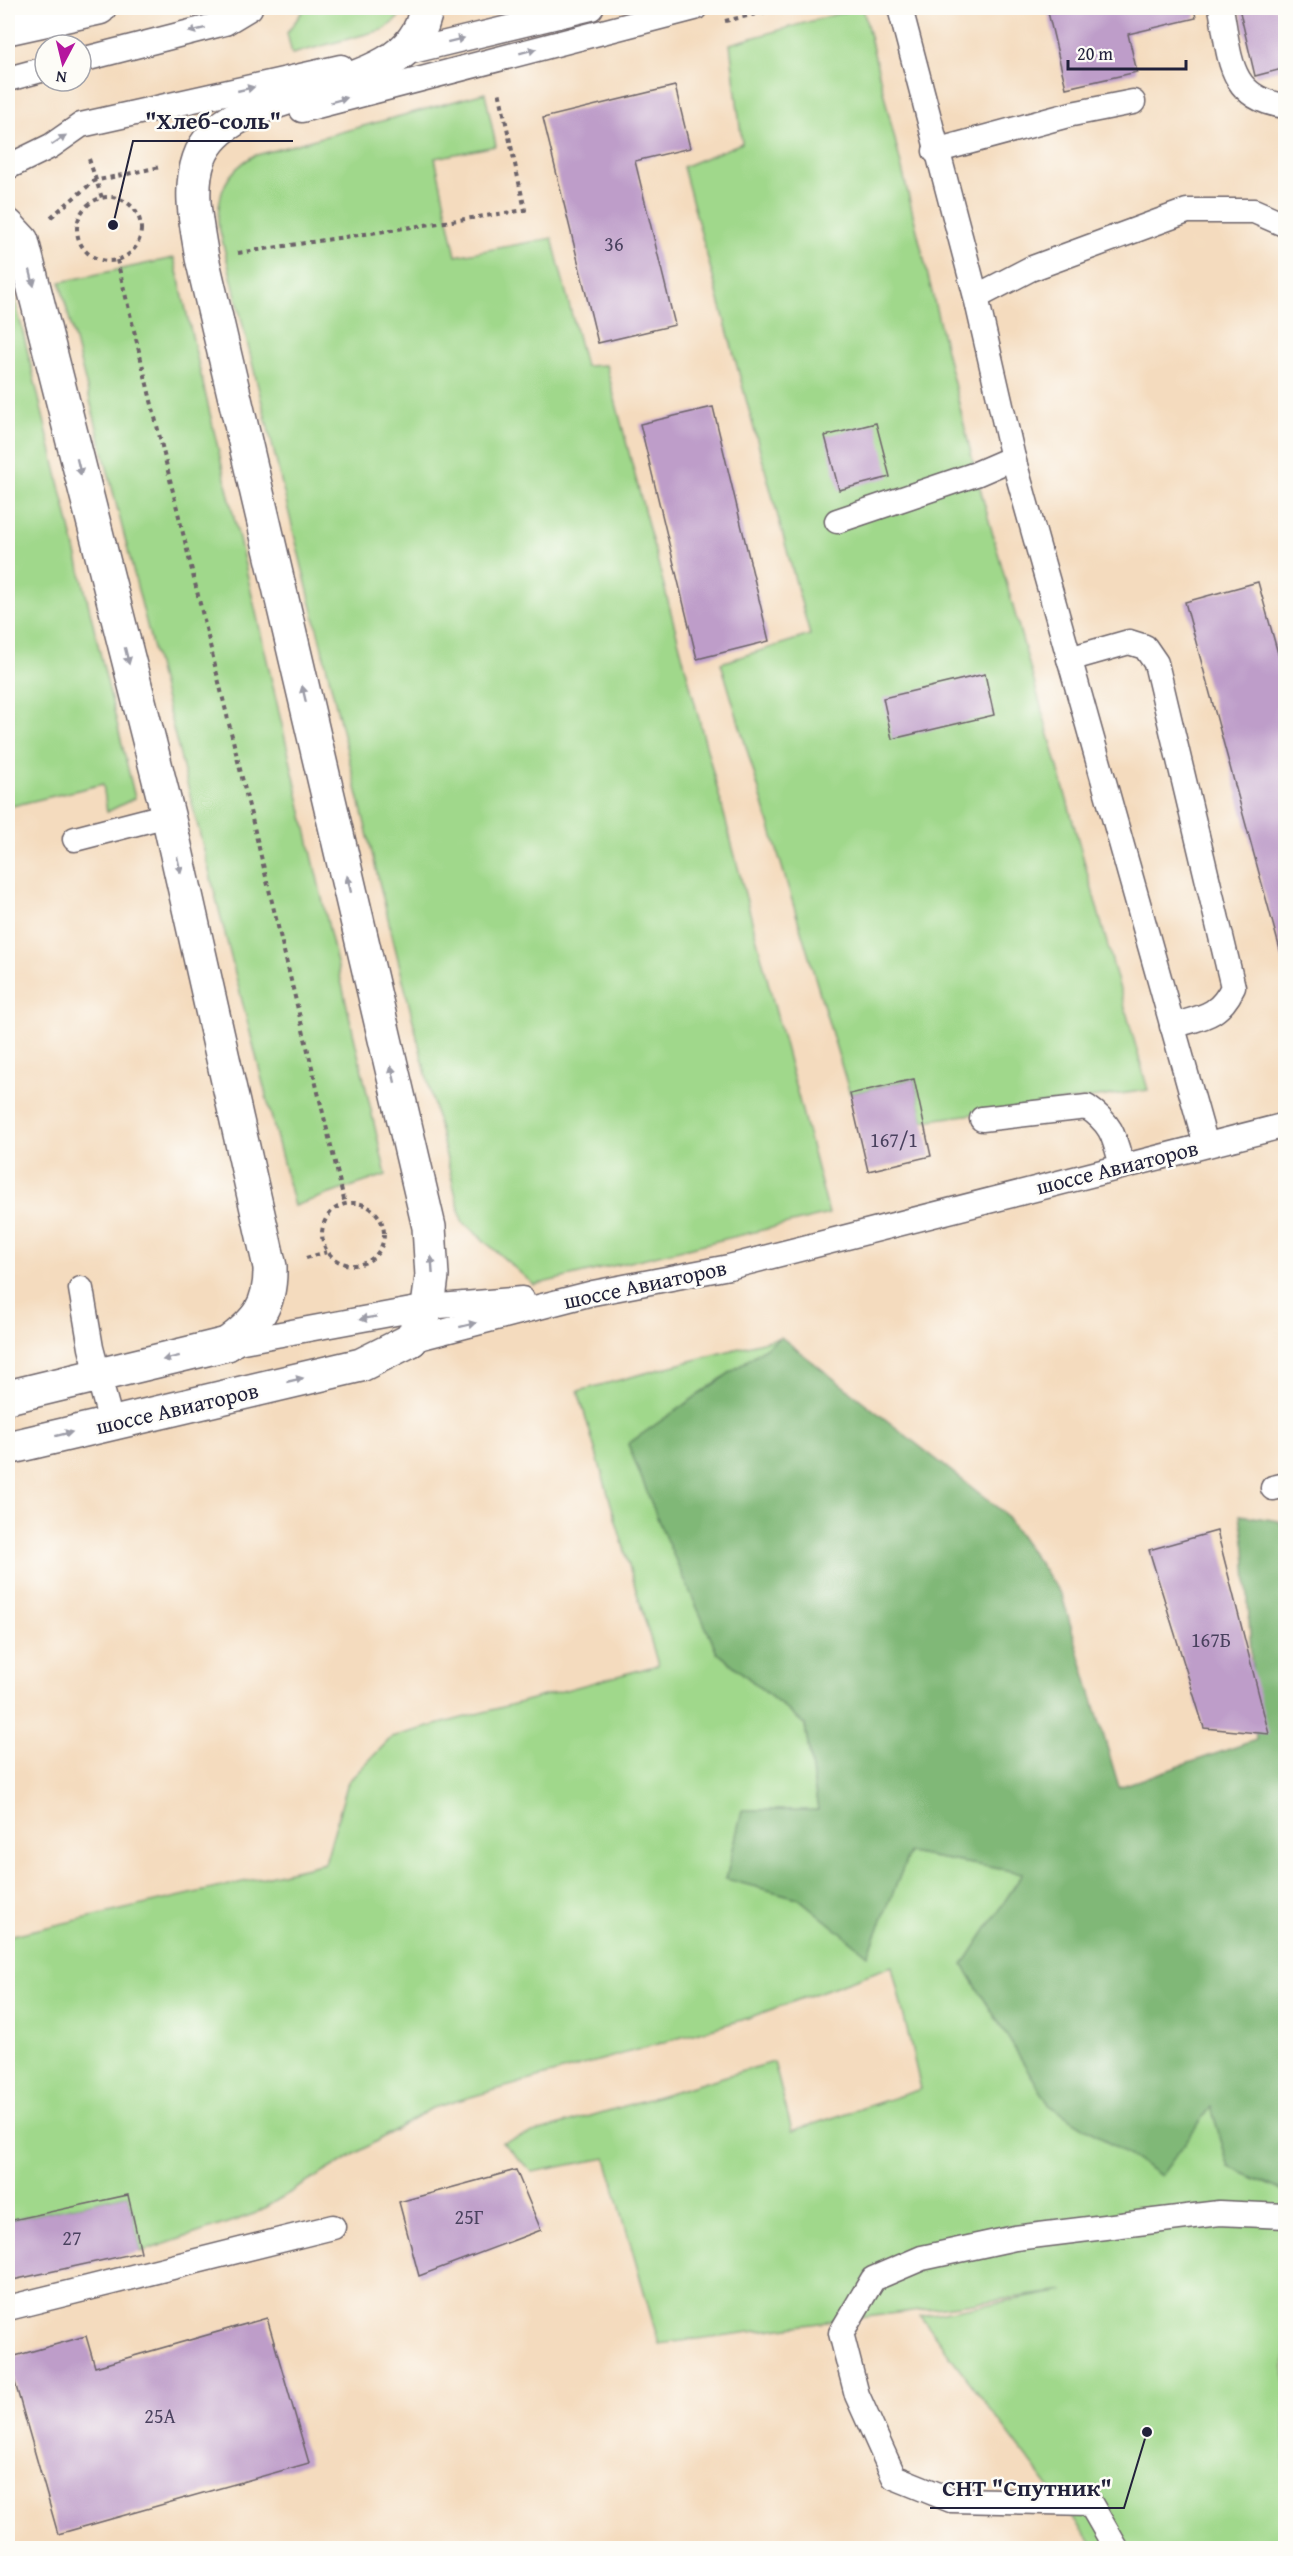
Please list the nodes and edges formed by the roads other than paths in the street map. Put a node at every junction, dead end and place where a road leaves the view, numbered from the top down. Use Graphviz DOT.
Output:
graph roads {
  1 [pos="99,8"];
  2 [pos="250,8"];
  3 [pos="426,8"];
  4 [pos="591,8"];
  5 [pos="695,8"];
  6 [pos="900,8"];
  7 [pos="1221,8"];
  8 [pos="8,28"];
  9 [pos="398,55"];
  10 [pos="93,57"];
  11 [pos="33,72"];
  12 [pos="8,79"];
  13 [pos="1133,102"];
  14 [pos="1286,106"];
  15 [pos="221,130"];
  16 [pos="935,151"];
  17 [pos="8,167"];
  18 [pos="1286,225"];
  19 [pos="8,226"];
  20 [pos="976,297"];
  21 [pos="1013,458"];
  22 [pos="837,521"];
  23 [pos="1069,659"];
  24 [pos="168,816"];
  25 [pos="75,838"];
  26 [pos="1172,1026"];
  27 [pos="982,1119"];
  28 [pos="1286,1125"];
  29 [pos="1206,1145"];
  30 [pos="1122,1166"];
  31 [pos="81,1288"];
  32 [pos="593,1293"];
  33 [pos="428,1307"];
  34 [pos="411,1340"];
  35 [pos="227,1344"];
  36 [pos="99,1376"];
  37 [pos="8,1397"];
  38 [pos="111,1422"];
  39 [pos="8,1448"];
  40 [pos="1286,2216"];
  41 [pos="333,2227"];
  42 [pos="8,2308"];
  43 [pos="1116,2548"];
  1 -- 8 [label="street"];
  2 -- 10 [label="lane, one-way"];
  3 -- 9 [label="street"];
  9 -- 4 [label="lane, one-way"];
  15 -- 5 [label="lane, one-way"];
  6 -- 16 [label="lane"];
  7 -- 14 [label="lane"];
  9 -- 15 [label="street"];
  17 -- 9 [label="lane, one-way"];
  11 -- 12 [label="lane"];
  13 -- 16 [label="lane"];
  33 -- 15 [label="street, one-way"];
  16 -- 20 [label="lane"];
  18 -- 20 [label="lane"];
  19 -- 24 [label="street, one-way"];
  20 -- 21 [label="lane"];
  21 -- 22 [label="lane"];
  21 -- 23 [label="lane"];
  23 -- 26 [label="lane"];
  23 -- 26 [label="lane"];
  24 -- 25 [label="lane"];
  24 -- 35 [label="street, one-way"];
  26 -- 29 [label="lane"];
  27 -- 30 [label="lane"];
  28 -- 29 [label="lane, шоссе Авиаторов"];
  29 -- 30 [label="lane, шоссе Авиаторов"];
  30 -- 32 [label="lane, шоссе Авиаторов"];
  31 -- 36 [label="lane"];
  32 -- 33 [label="lane"];
  34 -- 32 [label="lane, шоссе Авиаторов, one-way"];
  33 -- 34 [label="street"];
  33 -- 35 [label="lane, one-way"];
  38 -- 34 [label="street, шоссе Авиаторов, one-way"];
  35 -- 36 [label="street, one-way"];
  36 -- 37 [label="street"];
  36 -- 38 [label="lane"];
  39 -- 38 [label="street, шоссе Авиаторов, one-way"];
  40 -- 43 [label="lane"];
  41 -- 42 [label="lane"];
}
